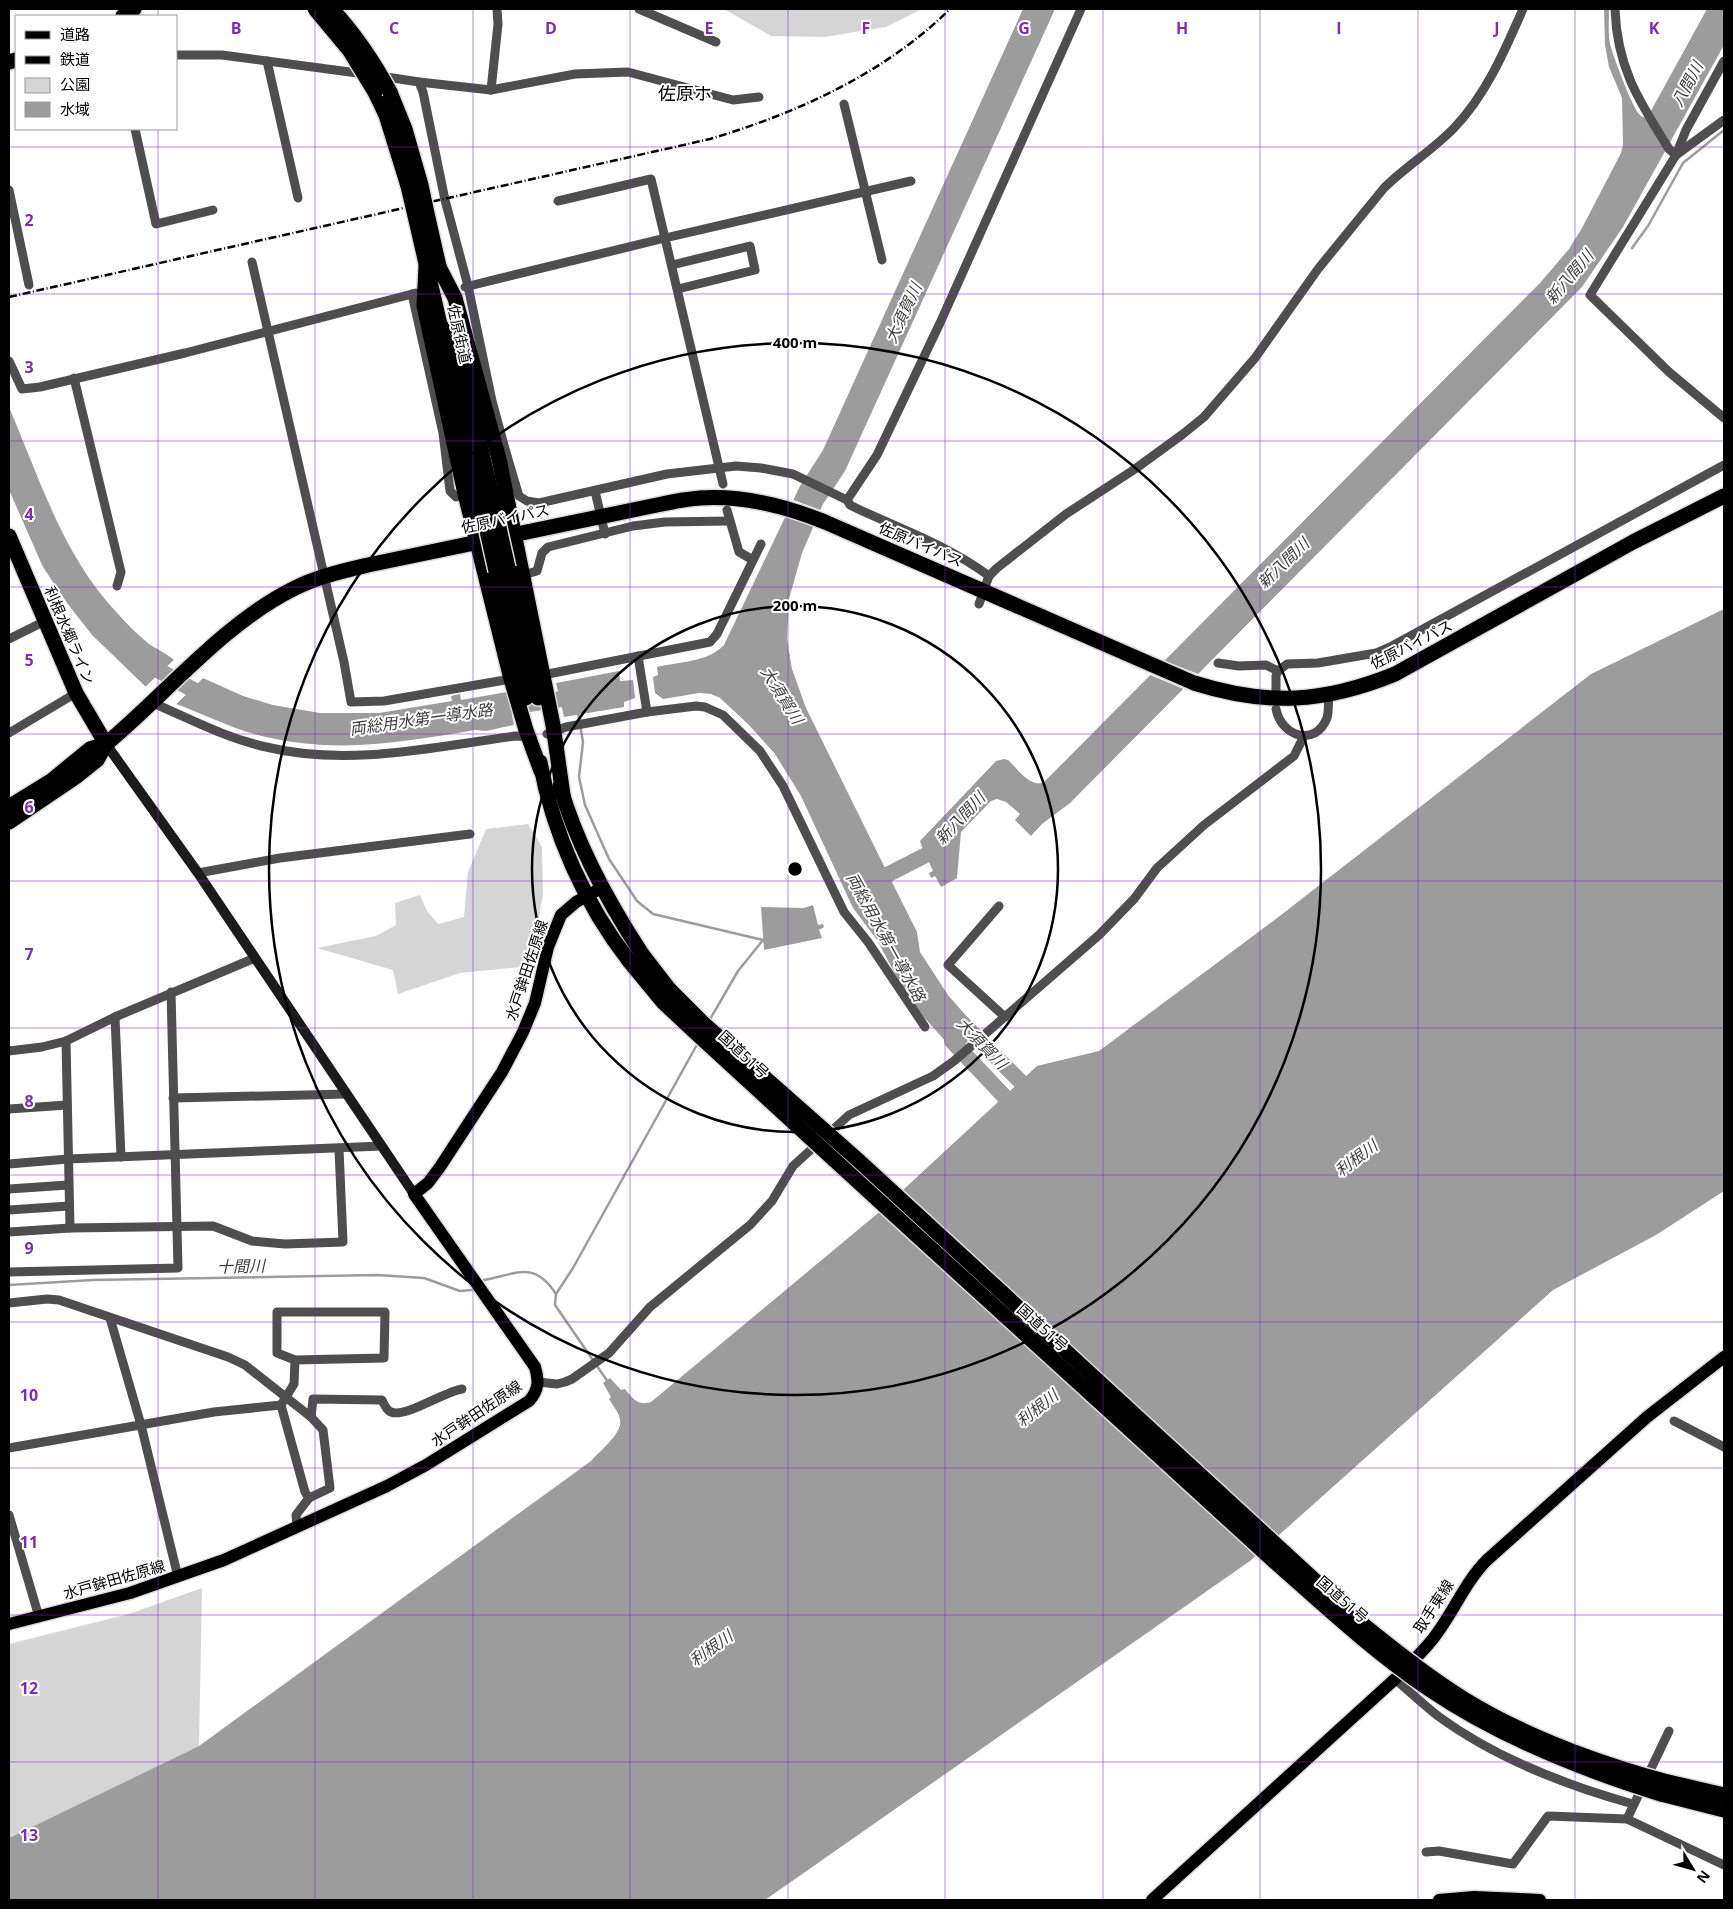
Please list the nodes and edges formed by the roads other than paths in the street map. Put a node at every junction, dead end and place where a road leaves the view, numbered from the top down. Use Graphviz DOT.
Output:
graph roads {
  1 [pos="315,9"];
  2 [pos="332,9"];
  3 [pos="497,9"];
  4 [pos="639,9"];
  5 [pos="1081,9"];
  6 [pos="1523,9"];
  7 [pos="1615,9"];
  8 [pos="716,42"];
  9 [pos="178,55"];
  10 [pos="267,61"];
  11 [pos="1724,61"];
  12 [pos="419,82"];
  13 [pos="491,90"];
  14 [pos="382,92"];
  15 [pos="759,97"];
  16 [pos="844,104"];
  17 [pos="1724,120"];
  18 [pos="135,130"];
  19 [pos="1672,152"];
  20 [pos="911,180"];
  21 [pos="9,190"];
  22 [pos="865,191"];
  23 [pos="298,198"];
  24 [pos="558,201"];
  25 [pos="213,210"];
  26 [pos="665,238"];
  27 [pos="882,260"];
  28 [pos="252,262"];
  29 [pos="672,265"];
  30 [pos="432,266"];
  31 [pos="29,285"];
  32 [pos="466,287"];
  33 [pos="678,289"];
  34 [pos="268,332"];
  35 [pos="9,360"];
  36 [pos="74,378"];
  37 [pos="1724,418"];
  38 [pos="503,457"];
  39 [pos="1724,465"];
  40 [pos="719,468"];
  41 [pos="723,484"];
  42 [pos="595,492"];
  43 [pos="465,494"];
  44 [pos="1724,496"];
  45 [pos="844,498"];
  46 [pos="727,510"];
  47 [pos="601,517"];
  48 [pos="729,521"];
  49 [pos="605,534"];
  50 [pos="9,536"];
  51 [pos="514,536"];
  52 [pos="477,542"];
  53 [pos="761,544"];
  54 [pos="753,560"];
  55 [pos="523,575"];
  56 [pos="989,576"];
  57 [pos="323,577"];
  58 [pos="117,586"];
  59 [pos="981,597"];
  60 [pos="45,622"];
  61 [pos="9,639"];
  62 [pos="638,656"];
  63 [pos="1218,663"];
  64 [pos="1278,671"];
  65 [pos="528,683"];
  66 [pos="1276,689"];
  67 [pos="76,693"];
  68 [pos="1329,695"];
  69 [pos="155,701"];
  70 [pos="1276,709"];
  71 [pos="647,712"];
  72 [pos="540,731"];
  73 [pos="9,733"];
  74 [pos="1304,736"];
  75 [pos="106,744"];
  76 [pos="9,807"];
  77 [pos="9,822"];
  78 [pos="470,834"];
  79 [pos="198,873"];
  80 [pos="603,887"];
  81 [pos="587,894"];
  82 [pos="998,906"];
  83 [pos="255,958"];
  84 [pos="636,958"];
  85 [pos="171,992"];
  86 [pos="116,1017"];
  87 [pos="1005,1017"];
  88 [pos="925,1027"];
  89 [pos="66,1041"];
  90 [pos="9,1051"];
  91 [pos="347,1094"];
  92 [pos="173,1098"];
  93 [pos="67,1105"];
  94 [pos="9,1109"];
  95 [pos="382,1146"];
  96 [pos="340,1149"];
  97 [pos="175,1156"];
  98 [pos="121,1157"];
  99 [pos="68,1159"];
  100 [pos="9,1164"];
  101 [pos="68,1185"];
  102 [pos="9,1189"];
  103 [pos="414,1194"];
  104 [pos="69,1206"];
  105 [pos="9,1210"];
  106 [pos="178,1227"];
  107 [pos="70,1228"];
  108 [pos="9,1232"];
  109 [pos="9,1272"];
  110 [pos="9,1303"];
  111 [pos="110,1318"];
  112 [pos="1724,1357"];
  113 [pos="295,1360"];
  114 [pos="538,1382"];
  115 [pos="462,1389"];
  116 [pos="284,1401"];
  117 [pos="311,1417"];
  118 [pos="1674,1421"];
  119 [pos="141,1425"];
  120 [pos="1724,1447"];
  121 [pos="9,1448"];
  122 [pos="308,1498"];
  123 [pos="9,1515"];
  124 [pos="297,1527"];
  125 [pos="178,1577"];
  126 [pos="39,1617"];
  127 [pos="9,1624"];
  128 [pos="1394,1679"];
  129 [pos="1670,1731"];
  130 [pos="1663,1788"];
  131 [pos="1724,1795"];
  132 [pos="1633,1804"];
  133 [pos="1724,1810"];
  134 [pos="1627,1819"];
  135 [pos="1426,1852"];
  136 [pos="1724,1865"];
  137 [pos="1152,1900"];
  138 [pos="1439,1900"];
  139 [pos="1540,1900"];
  1 -- 14 [label="highway, 佐原街道, bridge"];
  2 -- 14 [label="highway, 佐原街道, bridge"];
  3 -- 13 [label="street"];
  4 -- 8 [label="street"];
  5 -- 45 [label="street"];
  6 -- 56 [label="street"];
  7 -- 19 [label="street"];
  9 -- 10 [label="street"];
  10 -- 12 [label="street"];
  10 -- 23 [label="street"];
  11 -- 19 [label="street"];
  12 -- 13 [label="street"];
  12 -- 32 [label="street"];
  13 -- 15 [label="street"];
  14 -- 30 [label="highway, 佐原街道, bridge"];
  16 -- 22 [label="street"];
  17 -- 19 [label="street"];
  18 -- 25 [label="street"];
  19 -- 37 [label="street"];
  20 -- 22 [label="street"];
  21 -- 31 [label="street"];
  22 -- 26 [label="street"];
  22 -- 27 [label="street"];
  24 -- 26 [label="street"];
  26 -- 29 [label="street"];
  26 -- 32 [label="street"];
  28 -- 34 [label="street"];
  29 -- 33 [label="street"];
  29 -- 33 [label="street"];
  30 -- 38 [label="highway"];
  30 -- 43 [label="highway"];
  30 -- 65 [label="highway, 佐原街道, bridge"];
  32 -- 38 [label="street"];
  33 -- 40 [label="street"];
  34 -- 36 [label="street"];
  34 -- 43 [label="street"];
  34 -- 57 [label="street"];
  35 -- 36 [label="street"];
  36 -- 58 [label="street"];
  38 -- 42 [label="street"];
  38 -- 51 [label="highway"];
  39 -- 64 [label="street"];
  40 -- 41 [label="street"];
  40 -- 42 [label="street"];
  40 -- 45 [label="street"];
  42 -- 47 [label="street"];
  43 -- 52 [label="highway"];
  44 -- 68 [label="highway, 佐原バイパス"];
  45 -- 56 [label="street"];
  46 -- 48 [label="street"];
  47 -- 49 [label="street"];
  47 -- 51 [label="highway, 佐原バイパス"];
  47 -- 59 [label="highway, 佐原バイパス"];
  48 -- 49 [label="street"];
  48 -- 54 [label="street"];
  49 -- 55 [label="street"];
  50 -- 60 [label="highway, 利根水郷ライン"];
  51 -- 52 [label="highway, 佐原バイパス"];
  51 -- 55 [label="highway"];
  52 -- 57 [label="highway, 佐原バイパス"];
  52 -- 65 [label="highway"];
  53 -- 54 [label="street"];
  54 -- 62 [label="street"];
  55 -- 65 [label="highway"];
  56 -- 59 [label="street"];
  57 -- 65 [label="street"];
  57 -- 69 [label="highway, 佐原バイパス"];
  59 -- 68 [label="highway, 佐原バイパス"];
  60 -- 61 [label="street"];
  60 -- 67 [label="highway, 利根水郷ライン"];
  62 -- 65 [label="street"];
  62 -- 71 [label="street"];
  63 -- 64 [label="street"];
  64 -- 66 [label="street"];
  65 -- 72 [label="highway"];
  65 -- 72 [label="highway"];
  67 -- 73 [label="street"];
  67 -- 75 [label="highway, 利根水郷ライン"];
  68 -- 74 [label="street"];
  69 -- 72 [label="street"];
  69 -- 75 [label="highway, 佐原バイパス"];
  70 -- 74 [label="street"];
  71 -- 72 [label="street"];
  71 -- 88 [label="street"];
  72 -- 80 [label="highway, 国道51号"];
  72 -- 81 [label="highway, 国道51号"];
  74 -- 87 [label="street"];
  75 -- 76 [label="highway"];
  75 -- 77 [label="highway"];
  75 -- 79 [label="street"];
  78 -- 79 [label="street"];
  79 -- 83 [label="street"];
  80 -- 81 [label="main road, 水戸鉾田佐原線"];
  80 -- 84 [label="highway, 国道51号"];
  81 -- 84 [label="highway, 国道51号"];
  81 -- 103 [label="main road, 水戸鉾田佐原線"];
  82 -- 87 [label="street"];
  83 -- 85 [label="street"];
  83 -- 91 [label="street"];
  84 -- 130 [label="highway, 国道51号, bridge"];
  85 -- 86 [label="street"];
  85 -- 92 [label="street"];
  86 -- 89 [label="street"];
  86 -- 98 [label="street"];
  87 -- 114 [label="street"];
  89 -- 90 [label="street"];
  89 -- 93 [label="street"];
  91 -- 92 [label="street"];
  91 -- 95 [label="street"];
  92 -- 97 [label="street"];
  93 -- 94 [label="street"];
  93 -- 99 [label="street"];
  95 -- 96 [label="street"];
  95 -- 103 [label="street"];
  96 -- 97 [label="street"];
  96 -- 106 [label="street"];
  97 -- 98 [label="street"];
  97 -- 106 [label="street"];
  98 -- 99 [label="street"];
  99 -- 100 [label="street"];
  99 -- 101 [label="street"];
  101 -- 102 [label="street"];
  101 -- 104 [label="street"];
  103 -- 114 [label="main road, 水戸鉾田佐原線"];
  104 -- 105 [label="street"];
  104 -- 107 [label="street"];
  106 -- 107 [label="street"];
  106 -- 109 [label="street"];
  107 -- 108 [label="street"];
  110 -- 111 [label="street"];
  111 -- 116 [label="street"];
  111 -- 119 [label="street"];
  112 -- 128 [label="main road, 取手東線"];
  113 -- 113 [label="street"];
  113 -- 116 [label="street"];
  114 -- 124 [label="main road, 水戸鉾田佐原線"];
  115 -- 117 [label="street"];
  116 -- 117 [label="street"];
  116 -- 119 [label="street"];
  116 -- 122 [label="street"];
  117 -- 122 [label="street"];
  118 -- 120 [label="street"];
  119 -- 121 [label="street"];
  119 -- 125 [label="street"];
  122 -- 124 [label="street"];
  123 -- 126 [label="street"];
  124 -- 125 [label="main road, 水戸鉾田佐原線"];
  125 -- 126 [label="main road, 水戸鉾田佐原線"];
  126 -- 127 [label="main road, 水戸鉾田佐原線"];
  128 -- 132 [label="street"];
  128 -- 137 [label="main road, 取手東線"];
  129 -- 132 [label="street"];
  130 -- 131 [label="highway, 国道51号"];
  130 -- 133 [label="highway, 国道51号"];
  132 -- 134 [label="street"];
  134 -- 135 [label="street"];
  134 -- 136 [label="street"];
  138 -- 139 [label="main road"];
}
